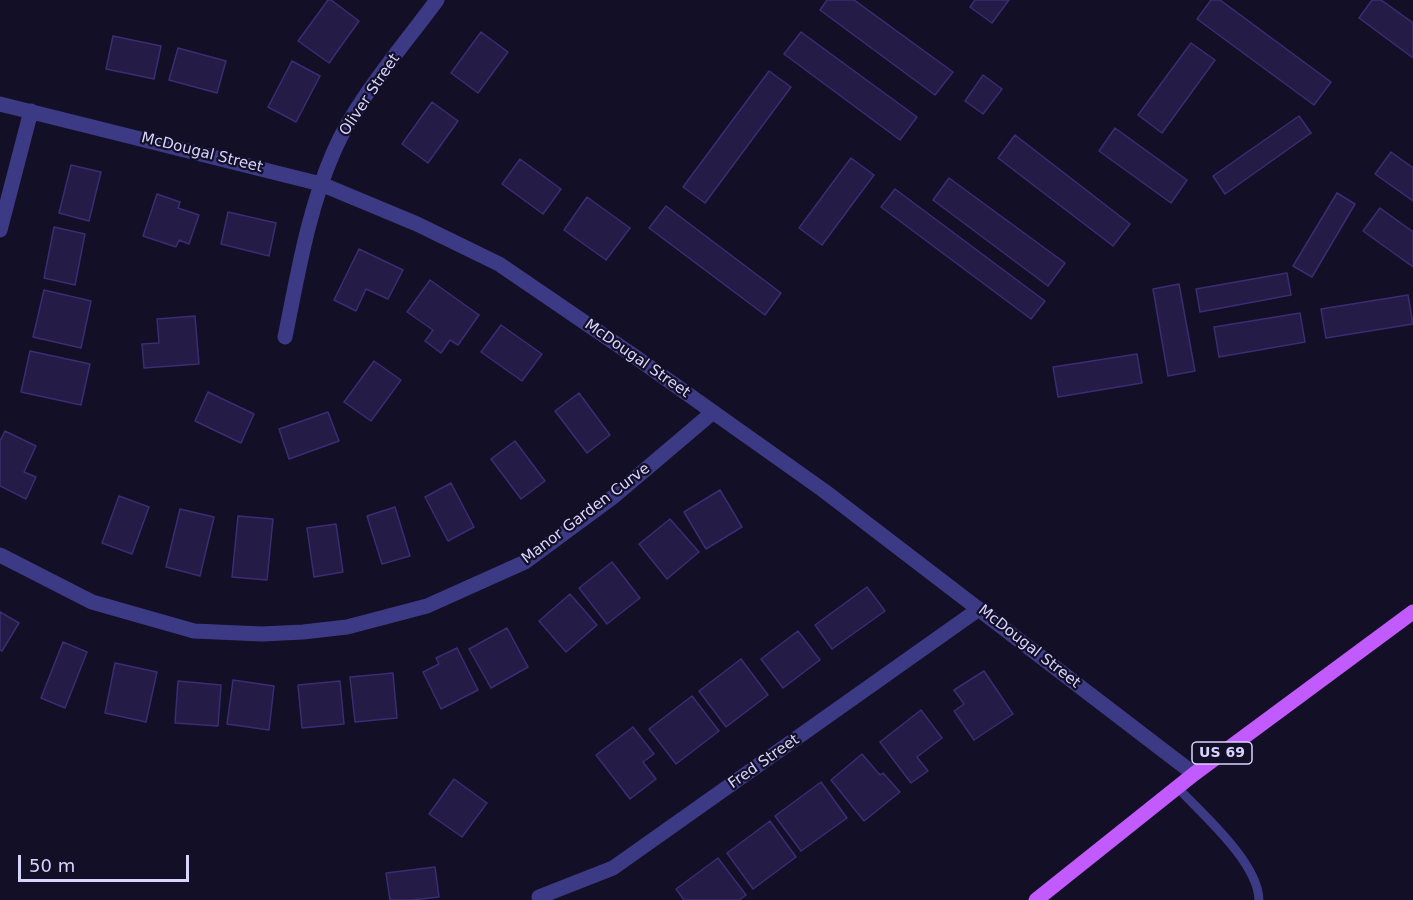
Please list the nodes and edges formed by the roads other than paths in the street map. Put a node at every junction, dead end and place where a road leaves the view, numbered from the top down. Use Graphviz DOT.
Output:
graph roads {
  1 [pos="437,0"];
  2 [pos="0,104"];
  3 [pos="31,111"];
  4 [pos="321,184"];
  5 [pos="0,230"];
  6 [pos="285,337"];
  7 [pos="712,413"];
  8 [pos="0,555"];
  9 [pos="979,609"];
  10 [pos="1413,612"];
  11 [pos="1194,774"];
  12 [pos="1177,787"];
  13 [pos="539,897"];
  14 [pos="1036,900"];
  15 [pos="1259,900"];
  1 -- 4 [label="street, Oliver Street"];
  2 -- 3 [label="street, McDougal Street"];
  3 -- 4 [label="street, McDougal Street"];
  3 -- 5 [label="street"];
  4 -- 6 [label="street, Oliver Street"];
  4 -- 7 [label="street, McDougal Street"];
  7 -- 8 [label="street, Manor Garden Curve"];
  7 -- 9 [label="street, McDougal Street"];
  9 -- 11 [label="street, McDougal Street"];
  9 -- 13 [label="street, Fred Street"];
  10 -- 11 [label="main road, US 69"];
  11 -- 12 [label="main road, US 69"];
  12 -- 14 [label="main road, US 69"];
  12 -- 15 [label="lane"];
}
